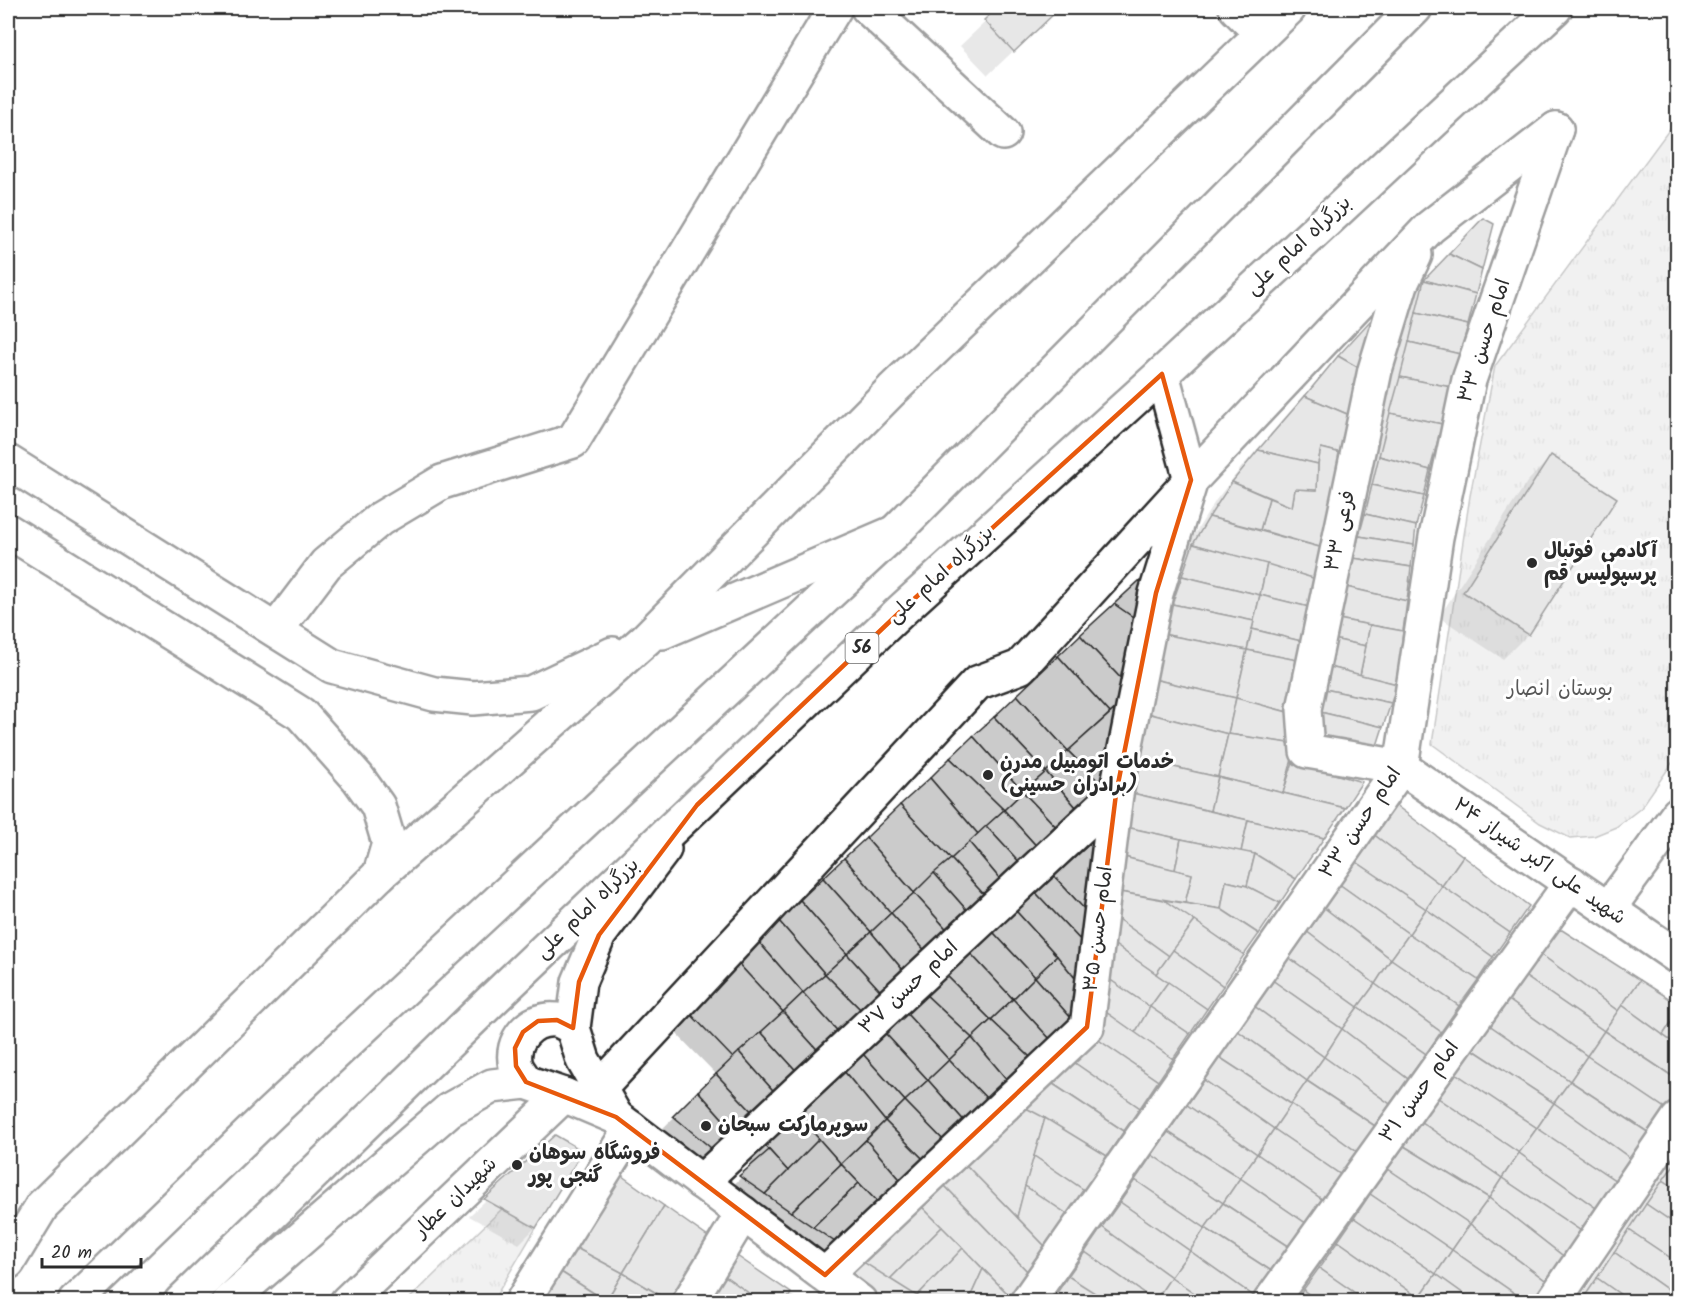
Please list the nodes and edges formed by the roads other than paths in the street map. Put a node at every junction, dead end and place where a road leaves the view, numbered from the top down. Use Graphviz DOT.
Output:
graph roads {
  1 [pos="835,8"];
  2 [pos="868,8"];
  3 [pos="1236,8"];
  4 [pos="1289,8"];
  5 [pos="1415,8"];
  6 [pos="1555,8"];
  7 [pos="1262,34"];
  8 [pos="1003,133"];
  9 [pos="1430,227"];
  10 [pos="1162,374"];
  11 [pos="8,462"];
  12 [pos="1191,480"];
  13 [pos="8,531"];
  14 [pos="895,532"];
  15 [pos="276,630"];
  16 [pos="646,639"];
  17 [pos="1401,767"];
  18 [pos="1116,794"];
  19 [pos="698,805"];
  20 [pos="1677,814"];
  21 [pos="380,874"];
  22 [pos="1571,883"];
  23 [pos="1608,909"];
  24 [pos="1677,957"];
  25 [pos="573,1028"];
  26 [pos="526,1082"];
  27 [pos="599,1089"];
  28 [pos="564,1095"];
  29 [pos="1677,1119"];
  30 [pos="623,1123"];
  31 [pos="701,1182"];
  32 [pos="743,1214"];
  33 [pos="8,1262"];
  34 [pos="825,1275"];
  35 [pos="75,1302"];
  36 [pos="181,1302"];
  37 [pos="228,1302"];
  38 [pos="347,1302"];
  39 [pos="522,1302"];
  40 [pos="689,1302"];
  41 [pos="860,1302"];
  42 [pos="1027,1302"];
  43 [pos="1270,1302"];
  44 [pos="1553,1302"];
  1 -- 15 [label="main road"];
  2 -- 8 [label="main road"];
  3 -- 7 [label="main road"];
  4 -- 7 [label="main road"];
  5 -- 14 [label="main road"];
  6 -- 10 [label="main road, بزرگراه امام علی / 56"];
  7 -- 16 [label="main road"];
  9 -- 12 [label="main road"];
  9 -- 17 [label="main road, فرعی ۳۳"];
  9 -- 17 [label="main road, امام حسن ۳۳"];
  10 -- 12 [label="main road"];
  10 -- 19 [label="main road, بزرگراه امام علی / 56"];
  11 -- 15 [label="main road"];
  12 -- 18 [label="main road, امام حسن ۳۵"];
  12 -- 27 [label="main road"];
  13 -- 21 [label="main road"];
  14 -- 16 [label="main road"];
  14 -- 35 [label="main road"];
  15 -- 16 [label="main road"];
  16 -- 21 [label="main road"];
  17 -- 22 [label="main road, شهید علی اکبر شیراز ۲۴"];
  17 -- 42 [label="main road, امام حسن ۳۳"];
  18 -- 31 [label="main road, امام حسن ۳۷"];
  18 -- 34 [label="main road, امام حسن ۳۵"];
  19 -- 25 [label="main road"];
  19 -- 36 [label="main road, بزرگراه امام علی / 56"];
  20 -- 23 [label="main road"];
  21 -- 33 [label="main road"];
  22 -- 23 [label="main road, شهید علی اکبر شیراز ۲۴"];
  22 -- 43 [label="main road, امام حسن ۳۱"];
  23 -- 24 [label="main road, شهید علی اکبر شیراز ۲۴"];
  25 -- 26 [label="main road"];
  25 -- 27 [label="main road"];
  26 -- 28 [label="main road"];
  26 -- 37 [label="main road"];
  27 -- 30 [label="main road"];
  28 -- 30 [label="main road"];
  28 -- 38 [label="main road, شهیدان عطار"];
  29 -- 44 [label="main road"];
  30 -- 31 [label="main road"];
  30 -- 39 [label="main road"];
  31 -- 32 [label="main road"];
  32 -- 34 [label="main road"];
  32 -- 40 [label="main road"];
  34 -- 41 [label="main road"];
}
